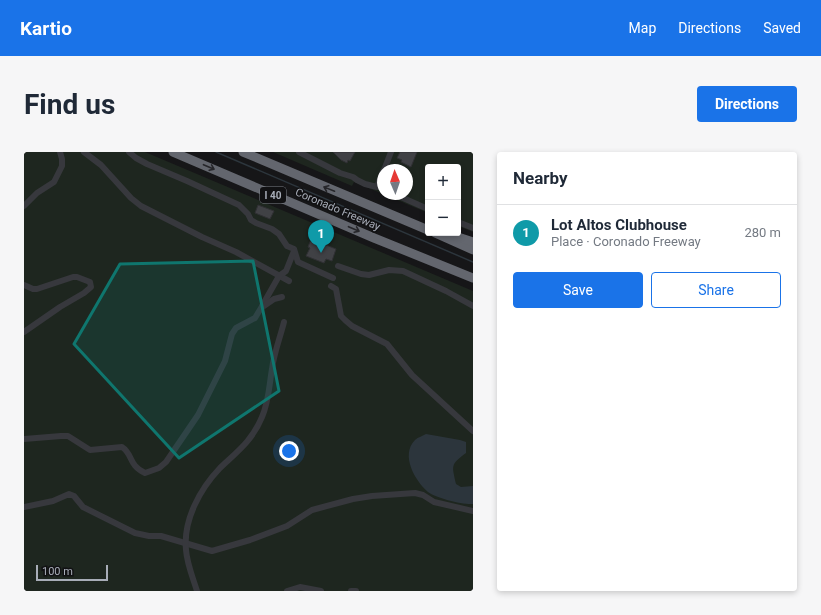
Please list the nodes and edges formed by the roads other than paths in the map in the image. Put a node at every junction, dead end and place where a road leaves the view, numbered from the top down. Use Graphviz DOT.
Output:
graph roads {
  1 [pos="60,152"];
  2 [pos="84,152"];
  3 [pos="129,152"];
  4 [pos="173,152"];
  5 [pos="243,152"];
  6 [pos="299,152"];
  7 [pos="391,152"];
  8 [pos="386,164"];
  9 [pos="377,186"];
  10 [pos="408,200"];
  11 [pos="24,206"];
  12 [pos="425,208"];
  13 [pos="391,213"];
  14 [pos="461,223"];
  15 [pos="425,225"];
  16 [pos="473,228"];
  17 [pos="425,229"];
  18 [pos="442,236"];
  19 [pos="456,236"];
  20 [pos="374,238"];
  21 [pos="473,242"];
  22 [pos="473,250"];
  23 [pos="294,251"];
  24 [pos="338,266"];
  25 [pos="278,276"];
  26 [pos="333,278"];
  27 [pos="473,278"];
  28 [pos="289,281"];
  29 [pos="473,283"];
  30 [pos="24,285"];
  31 [pos="331,286"];
  32 [pos="282,297"];
  33 [pos="473,306"];
  34 [pos="262,308"];
  35 [pos="284,322"];
  36 [pos="24,332"];
  37 [pos="473,431"];
  38 [pos="24,439"];
  39 [pos="24,507"];
  40 [pos="473,511"];
  41 [pos="186,543"];
  42 [pos="197,591"];
  43 [pos="286,591"];
  44 [pos="320,591"];
  45 [pos="351,591"];
  46 [pos="356,591"];
  1 -- 11 [label="lane"];
  2 -- 25 [label="lane"];
  3 -- 23 [label="lane"];
  4 -- 20 [label="highway, Coronado Freeway / I 40, one-way"];
  13 -- 5 [label="highway, Coronado Freeway / I 40, one-way"];
  6 -- 9 [label="lane"];
  7 -- 8 [label="lane"];
  10 -- 12 [label="lane"];
  13 -- 15 [label="highway"];
  13 -- 17 [label="highway, Coronado Freeway / I 40"];
  14 -- 16 [label="lane"];
  18 -- 22 [label="highway"];
  19 -- 21 [label="highway"];
  20 -- 27 [label="highway, Coronado Freeway / I 40"];
  20 -- 29 [label="highway"];
  23 -- 25 [label="lane"];
  23 -- 26 [label="lane"];
  24 -- 33 [label="lane"];
  25 -- 28 [label="lane"];
  25 -- 34 [label="lane"];
  30 -- 36 [label="lane"];
  31 -- 37 [label="lane"];
  32 -- 34 [label="lane"];
  34 -- 38 [label="lane"];
  35 -- 41 [label="lane"];
  39 -- 41 [label="lane"];
  40 -- 41 [label="lane"];
  41 -- 42 [label="lane"];
  43 -- 44 [label="lane"];
  45 -- 46 [label="lane"];
}
